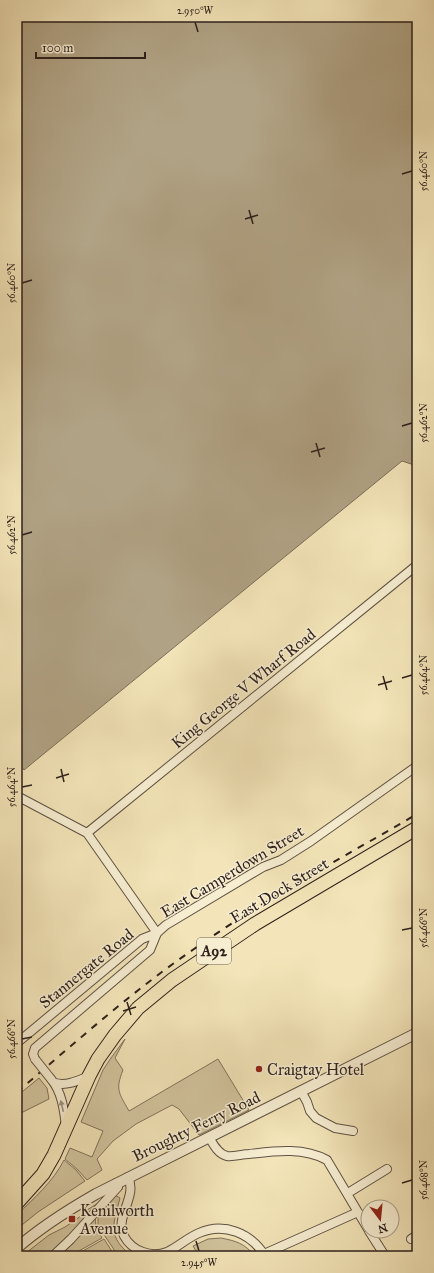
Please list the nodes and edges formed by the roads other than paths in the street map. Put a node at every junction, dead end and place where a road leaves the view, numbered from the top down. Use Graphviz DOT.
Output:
graph roads {
  1 [pos="417,565"];
  2 [pos="417,766"];
  3 [pos="17,796"];
  4 [pos="417,828"];
  5 [pos="88,833"];
  6 [pos="157,934"];
  7 [pos="417,1033"];
  8 [pos="17,1043"];
  9 [pos="89,1076"];
  10 [pos="53,1081"];
  11 [pos="301,1091"];
  12 [pos="67,1129"];
  13 [pos="352,1131"];
  14 [pos="209,1137"];
  15 [pos="387,1169"];
  16 [pos="128,1177"];
  17 [pos="116,1183"];
  18 [pos="348,1194"];
  19 [pos="17,1203"];
  20 [pos="358,1212"];
  21 [pos="360,1215"];
  22 [pos="375,1239"];
  23 [pos="17,1248"];
  24 [pos="264,1255"];
  25 [pos="53,1256"];
  26 [pos="385,1256"];
  1 -- 5 [label="street, King George V Wharf Road"];
  2 -- 6 [label="street, East Camperdown Street"];
  3 -- 5 [label="street"];
  4 -- 9 [label="highway, East Dock Street / A92"];
  5 -- 6 [label="street"];
  6 -- 8 [label="street, Stannergate Road"];
  6 -- 10 [label="street, East Camperdown Street, bridge"];
  7 -- 11 [label="street, Broughty Ferry Road"];
  9 -- 10 [label="street"];
  9 -- 12 [label="highway, East Dock Street / A92"];
  12 -- 10 [label="street, East Camperdown Street, one-way"];
  11 -- 13 [label="street"];
  11 -- 14 [label="street, Broughty Ferry Road"];
  12 -- 19 [label="highway, East Dock Street / A92"];
  14 -- 16 [label="street, Broughty Ferry Road"];
  14 -- 18 [label="street"];
  15 -- 18 [label="street"];
  16 -- 17 [label="street, Broughty Ferry Road"];
  16 -- 24 [label="street"];
  17 -- 23 [label="street, Broughty Ferry Road"];
  17 -- 25 [label="street"];
  18 -- 20 [label="street"];
  20 -- 21 [label="street"];
  20 -- 24 [label="street"];
  22 -- 26 [label="street"];
}
